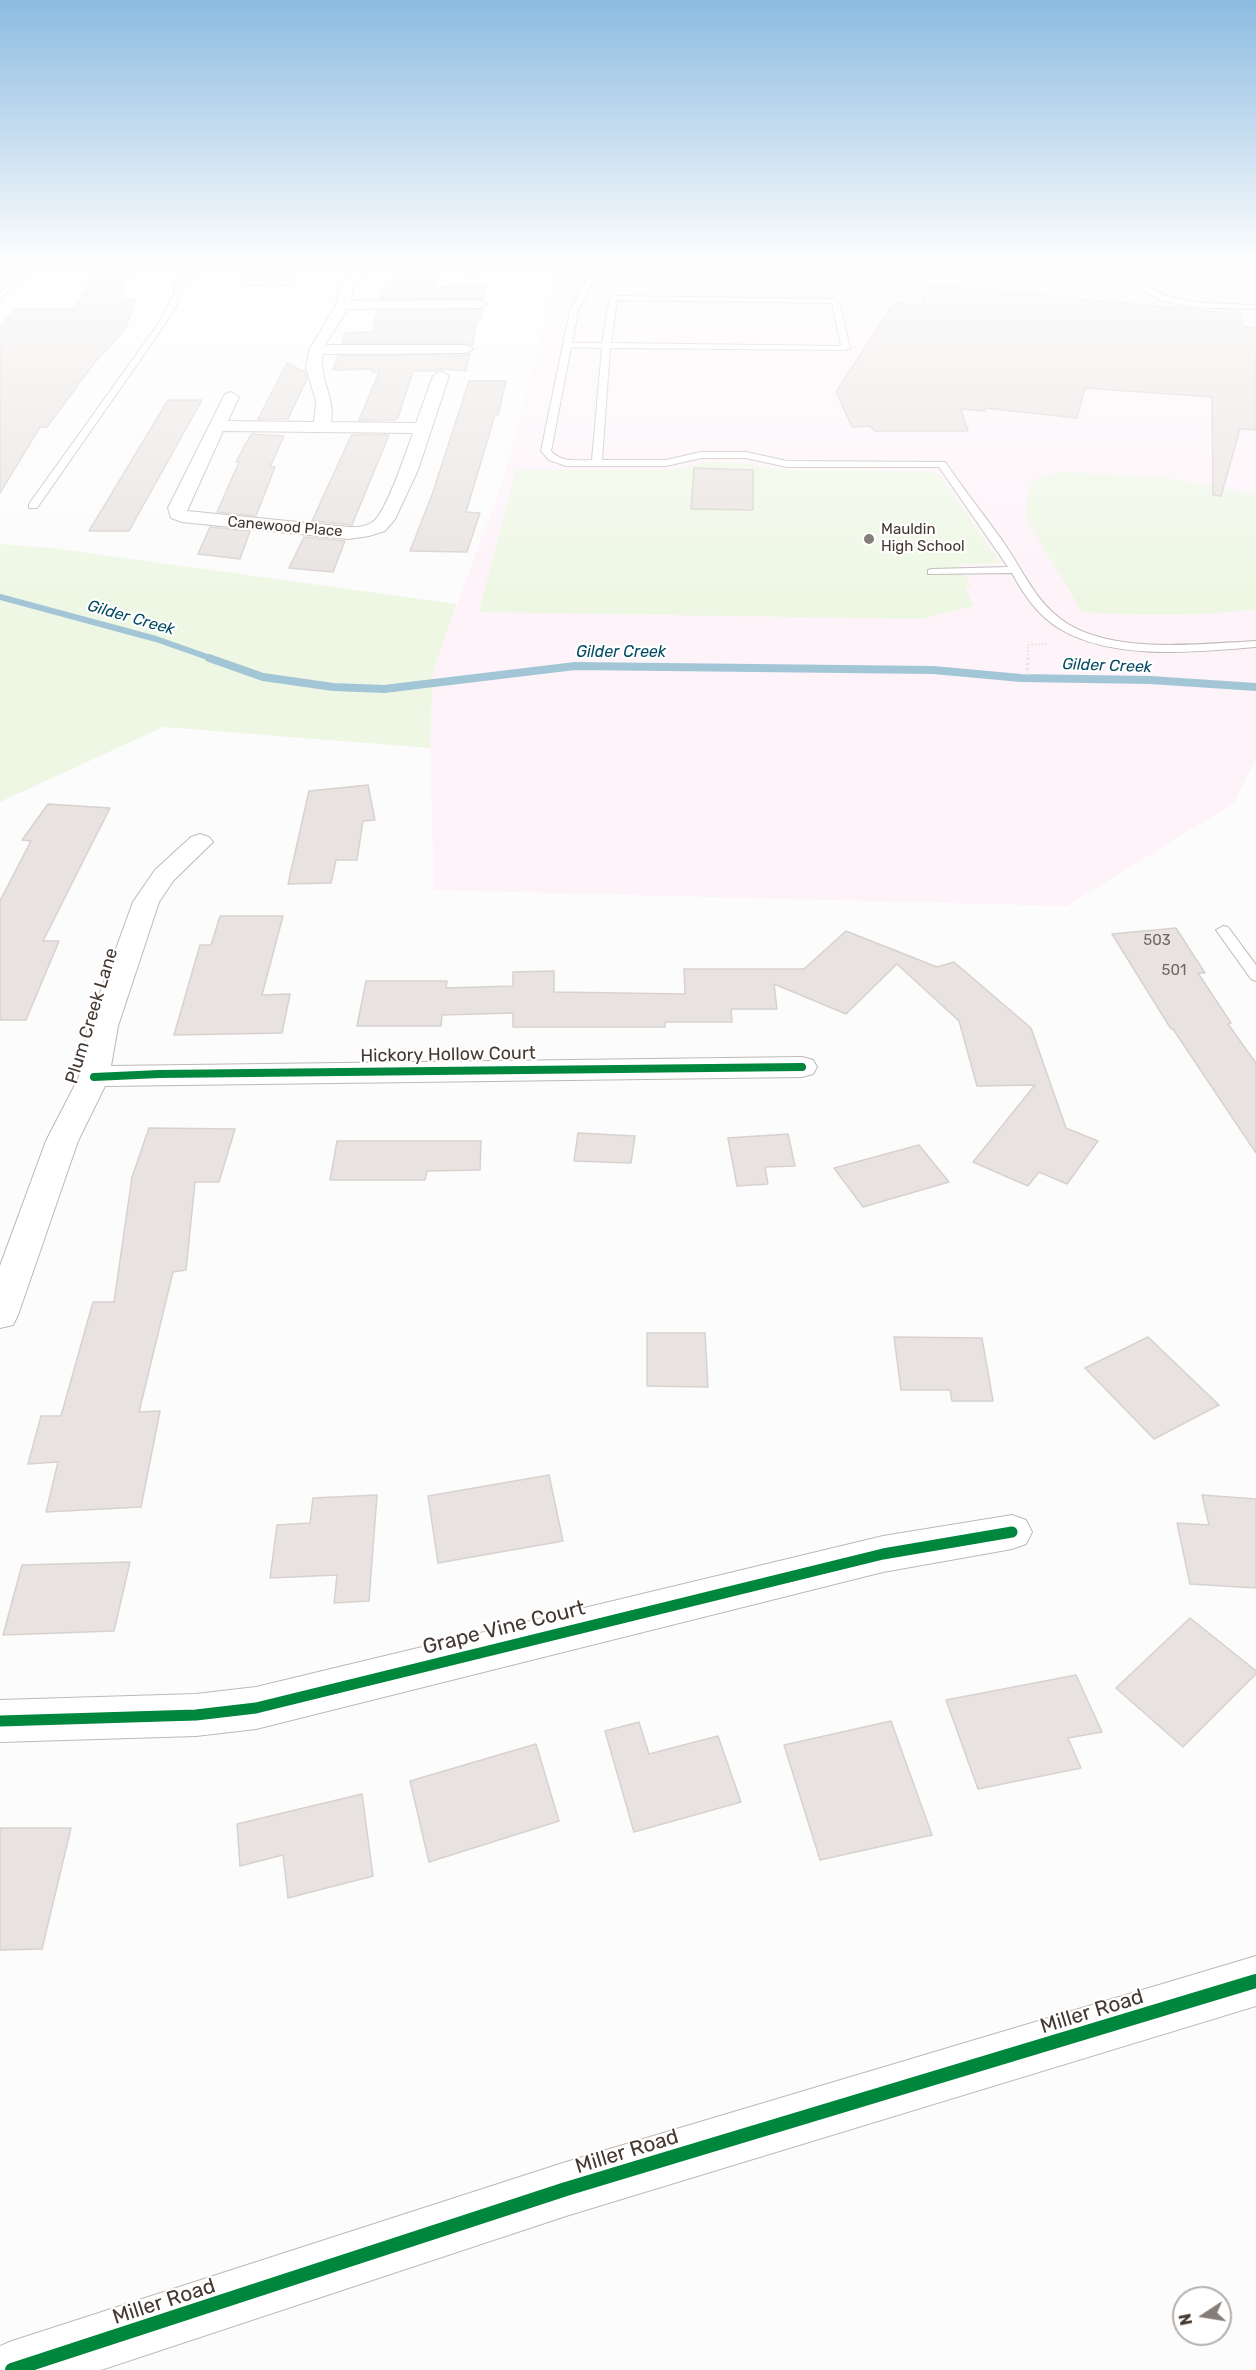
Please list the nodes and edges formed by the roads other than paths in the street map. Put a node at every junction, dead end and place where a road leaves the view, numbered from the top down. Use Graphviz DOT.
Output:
graph roads {
  1 [pos="123,376"];
  2 [pos="317,376"];
  3 [pos="441,376"];
  4 [pos="561,376"];
  5 [pos="604,376"];
  6 [pos="231,397"];
  7 [pos="322,425"];
  8 [pos="217,426"];
  9 [pos="423,428"];
  10 [pos="597,463"];
  11 [pos="33,506"];
  12 [pos="1017,570"];
  13 [pos="932,572"];
  14 [pos="1256,644"];
  15 [pos="200,843"];
  16 [pos="1223,930"];
  17 [pos="1256,976"];
  18 [pos="802,1067"];
  19 [pos="94,1077"];
  20 [pos="0,1315"];
  21 [pos="1012,1532"];
  22 [pos="0,1721"];
  23 [pos="1256,1981"];
  24 [pos="12,2370"];
  1 -- 11 [label="lane"];
  2 -- 7 [label="street"];
  3 -- 9 [label="street, Canewood Place"];
  4 -- 10 [label="lane"];
  5 -- 10 [label="lane"];
  6 -- 8 [label="street, Canewood Place"];
  7 -- 8 [label="street"];
  7 -- 9 [label="street"];
  8 -- 9 [label="street, Canewood Place"];
  10 -- 12 [label="lane"];
  12 -- 13 [label="lane"];
  12 -- 14 [label="lane"];
  15 -- 19 [label="street, Plum Creek Lane"];
  16 -- 17 [label="lane"];
  18 -- 19 [label="street, Hickory Hollow Court"];
  19 -- 20 [label="street, Plum Creek Lane"];
  21 -- 22 [label="street, Grape Vine Court"];
  23 -- 24 [label="street, Miller Road"];
}
